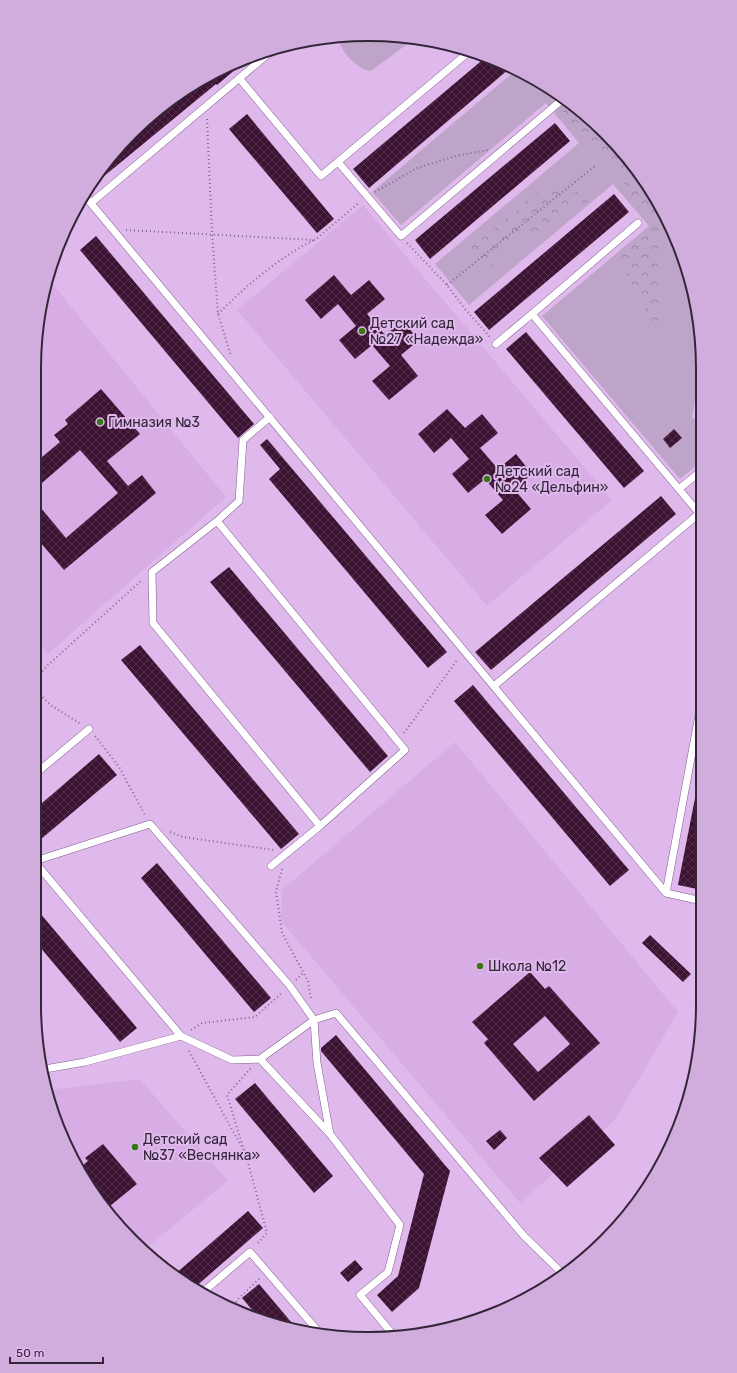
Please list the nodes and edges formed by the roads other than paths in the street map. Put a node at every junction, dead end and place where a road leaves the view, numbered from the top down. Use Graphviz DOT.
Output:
graph roads {
  1 [pos="465,55"];
  2 [pos="263,58"];
  3 [pos="239,78"];
  4 [pos="559,102"];
  5 [pos="338,162"];
  6 [pos="88,200"];
  7 [pos="91,203"];
  8 [pos="638,223"];
  9 [pos="532,314"];
  10 [pos="496,344"];
  11 [pos="270,417"];
  12 [pos="696,475"];
  13 [pos="679,489"];
  14 [pos="696,508"];
  15 [pos="696,515"];
  16 [pos="217,521"];
  17 [pos="494,686"];
  18 [pos="89,729"];
  19 [pos="696,731"];
  20 [pos="41,769"];
  21 [pos="320,826"];
  22 [pos="41,859"];
  23 [pos="272,866"];
  24 [pos="41,868"];
  25 [pos="666,893"];
  26 [pos="696,900"];
  27 [pos="314,1020"];
  28 [pos="181,1036"];
  29 [pos="260,1059"];
  30 [pos="47,1069"];
  31 [pos="330,1134"];
  32 [pos="560,1270"];
  33 [pos="207,1289"];
  34 [pos="315,1327"];
  35 [pos="390,1331"];
  1 -- 5 [label="lane"];
  2 -- 3 [label="lane"];
  3 -- 5 [label="lane"];
  3 -- 7 [label="lane"];
  4 -- 5 [label="lane"];
  6 -- 7 [label="lane"];
  7 -- 11 [label="lane"];
  8 -- 9 [label="lane"];
  9 -- 10 [label="lane"];
  9 -- 13 [label="lane"];
  11 -- 16 [label="lane"];
  11 -- 17 [label="lane"];
  12 -- 13 [label="lane"];
  13 -- 14 [label="lane"];
  15 -- 17 [label="lane"];
  16 -- 21 [label="lane"];
  16 -- 21 [label="lane"];
  17 -- 25 [label="lane"];
  18 -- 20 [label="lane"];
  19 -- 25 [label="lane"];
  21 -- 23 [label="lane"];
  22 -- 27 [label="lane"];
  24 -- 28 [label="lane"];
  25 -- 26 [label="lane"];
  27 -- 29 [label="lane"];
  27 -- 31 [label="lane"];
  27 -- 32 [label="lane"];
  28 -- 29 [label="lane"];
  28 -- 30 [label="lane"];
  29 -- 31 [label="lane"];
  31 -- 35 [label="lane"];
  33 -- 34 [label="lane"];
}
